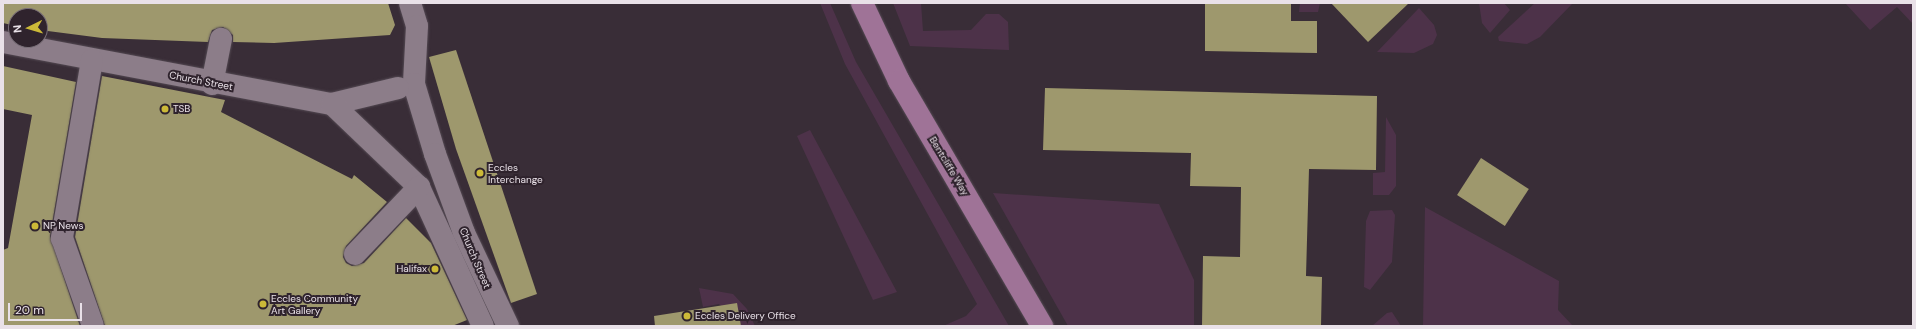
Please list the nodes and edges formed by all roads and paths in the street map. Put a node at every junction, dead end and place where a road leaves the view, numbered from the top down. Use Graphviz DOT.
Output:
graph roads {
  1 [pos="410,3"];
  2 [pos="862,3"];
  3 [pos="220,39"];
  4 [pos="3,42"];
  5 [pos="92,60"];
  6 [pos="212,84"];
  7 [pos="398,88"];
  8 [pos="332,104"];
  9 [pos="419,187"];
  10 [pos="355,254"];
  11 [pos="93,326"];
  12 [pos="483,326"];
  13 [pos="508,326"];
  14 [pos="1042,326"];
  1 -- 13 [label="street, Church Street"];
  2 -- 14 [label="main road, Bentcliffe Way"];
  3 -- 6 [label="street"];
  4 -- 5 [label="street, Church Street"];
  5 -- 6 [label="street, Church Street"];
  5 -- 11 [label="street"];
  6 -- 8 [label="street, Church Street"];
  7 -- 8 [label="street, Church Street"];
  8 -- 9 [label="street"];
  9 -- 10 [label="street"];
  9 -- 12 [label="street"];
}
